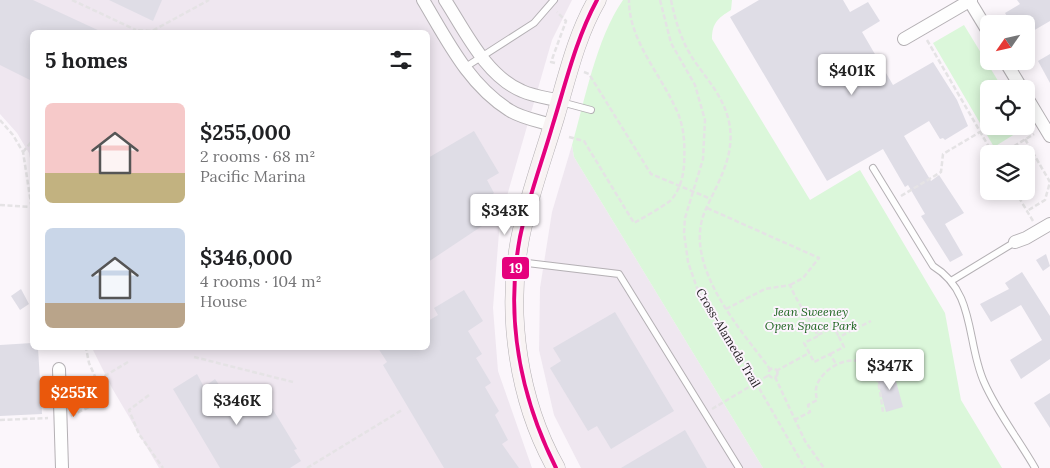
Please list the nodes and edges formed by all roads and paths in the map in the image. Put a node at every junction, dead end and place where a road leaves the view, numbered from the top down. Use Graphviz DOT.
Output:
graph roads {
  1 [pos="72,0"];
  2 [pos="209,0"];
  3 [pos="423,0"];
  4 [pos="445,0"];
  5 [pos="554,0"];
  6 [pos="597,0"];
  7 [pos="629,0"];
  8 [pos="660,0"];
  9 [pos="671,0"];
  10 [pos="970,0"];
  11 [pos="980,17"];
  12 [pos="566,21"];
  13 [pos="921,29"];
  14 [pos="136,30"];
  15 [pos="154,30"];
  16 [pos="904,39"];
  17 [pos="481,58"];
  18 [pos="558,64"];
  19 [pos="464,68"];
  20 [pos="584,72"];
  21 [pos="560,101"];
  22 [pos="591,110"];
  23 [pos="1035,111"];
  24 [pos="0,120"];
  25 [pos="552,125"];
  26 [pos="980,132"];
  27 [pos="1048,132"];
  28 [pos="570,137"];
  29 [pos="1025,139"];
  30 [pos="30,143"];
  31 [pos="1015,145"];
  32 [pos="23,152"];
  33 [pos="873,168"];
  34 [pos="679,186"];
  35 [pos="692,192"];
  36 [pos="30,196"];
  37 [pos="711,199"];
  38 [pos="1020,200"];
  39 [pos="893,201"];
  40 [pos="0,205"];
  41 [pos="707,208"];
  42 [pos="30,209"];
  43 [pos="1027,211"];
  44 [pos="1050,224"];
  45 [pos="1039,230"];
  46 [pos="1014,242"];
  47 [pos="517,262"];
  48 [pos="951,281"];
  49 [pos="790,285"];
  50 [pos="726,309"];
  51 [pos="871,320"];
  52 [pos="818,336"];
  53 [pos="839,337"];
  54 [pos="809,353"];
  55 [pos="830,354"];
  56 [pos="194,357"];
  57 [pos="128,362"];
  58 [pos="836,364"];
  59 [pos="59,369"];
  60 [pos="770,369"];
  61 [pos="776,371"];
  62 [pos="769,375"];
  63 [pos="774,377"];
  64 [pos="98,380"];
  65 [pos="293,382"];
  66 [pos="756,382"];
  67 [pos="149,395"];
  68 [pos="402,410"];
  69 [pos="883,412"];
  70 [pos="706,414"];
  71 [pos="794,420"];
  72 [pos="62,468"];
  73 [pos="163,468"];
  74 [pos="306,468"];
  75 [pos="556,468"];
  76 [pos="739,468"];
  77 [pos="805,468"];
  78 [pos="824,468"];
  79 [pos="1036,468"];
  1 -- 14 [label="path"];
  2 -- 15 [label="path"];
  3 -- 19 [label="street"];
  4 -- 17 [label="street"];
  5 -- 17 [label="lane"];
  6 -- 21 [label="street"];
  7 -- 34 [label="path"];
  8 -- 35 [label="path, Cross-Alameda Trail"];
  9 -- 37 [label="path, Cross-Alameda Trail"];
  10 -- 11 [label="street"];
  10 -- 13 [label="street"];
  12 -- 18 [label="path"];
  13 -- 16 [label="street"];
  13 -- 26 [label="path"];
  17 -- 19 [label="lane"];
  17 -- 21 [label="street"];
  19 -- 25 [label="street"];
  20 -- 34 [label="path"];
  21 -- 22 [label="lane"];
  21 -- 25 [label="street"];
  23 -- 27 [label="street"];
  24 -- 32 [label="path"];
  25 -- 47 [label="street"];
  26 -- 39 [label="path"];
  27 -- 29 [label="path"];
  28 -- 34 [label="path"];
  29 -- 31 [label="path"];
  29 -- 43 [label="path"];
  30 -- 32 [label="path"];
  32 -- 36 [label="path"];
  33 -- 39 [label="lane"];
  34 -- 35 [label="path"];
  35 -- 37 [label="path"];
  35 -- 66 [label="path, Cross-Alameda Trail"];
  37 -- 41 [label="path, Cross-Alameda Trail"];
  38 -- 43 [label="path"];
  39 -- 48 [label="lane"];
  40 -- 42 [label="path"];
  41 -- 49 [label="path"];
  41 -- 50 [label="path, Cross-Alameda Trail"];
  43 -- 45 [label="path"];
  44 -- 45 [label="street"];
  45 -- 46 [label="street"];
  46 -- 48 [label="lane"];
  47 -- 70 [label="lane"];
  47 -- 75 [label="street"];
  48 -- 79 [label="lane"];
  49 -- 50 [label="path"];
  49 -- 52 [label="path"];
  50 -- 60 [label="path, Cross-Alameda Trail"];
  51 -- 53 [label="path"];
  52 -- 53 [label="path"];
  52 -- 54 [label="path"];
  53 -- 55 [label="path"];
  54 -- 55 [label="path"];
  54 -- 61 [label="path"];
  55 -- 58 [label="path"];
  56 -- 65 [label="path"];
  57 -- 64 [label="path"];
  58 -- 69 [label="path"];
  58 -- 71 [label="path"];
  59 -- 72 [label="street"];
  60 -- 61 [label="path"];
  60 -- 62 [label="path"];
  61 -- 63 [label="path"];
  62 -- 63 [label="path"];
  62 -- 66 [label="path"];
  63 -- 71 [label="path, Cross-Alameda Trail"];
  66 -- 70 [label="path"];
  66 -- 77 [label="path, Cross-Alameda Trail"];
  67 -- 73 [label="path"];
  68 -- 74 [label="path"];
  70 -- 76 [label="lane"];
  71 -- 78 [label="path, Cross-Alameda Trail"];
}
